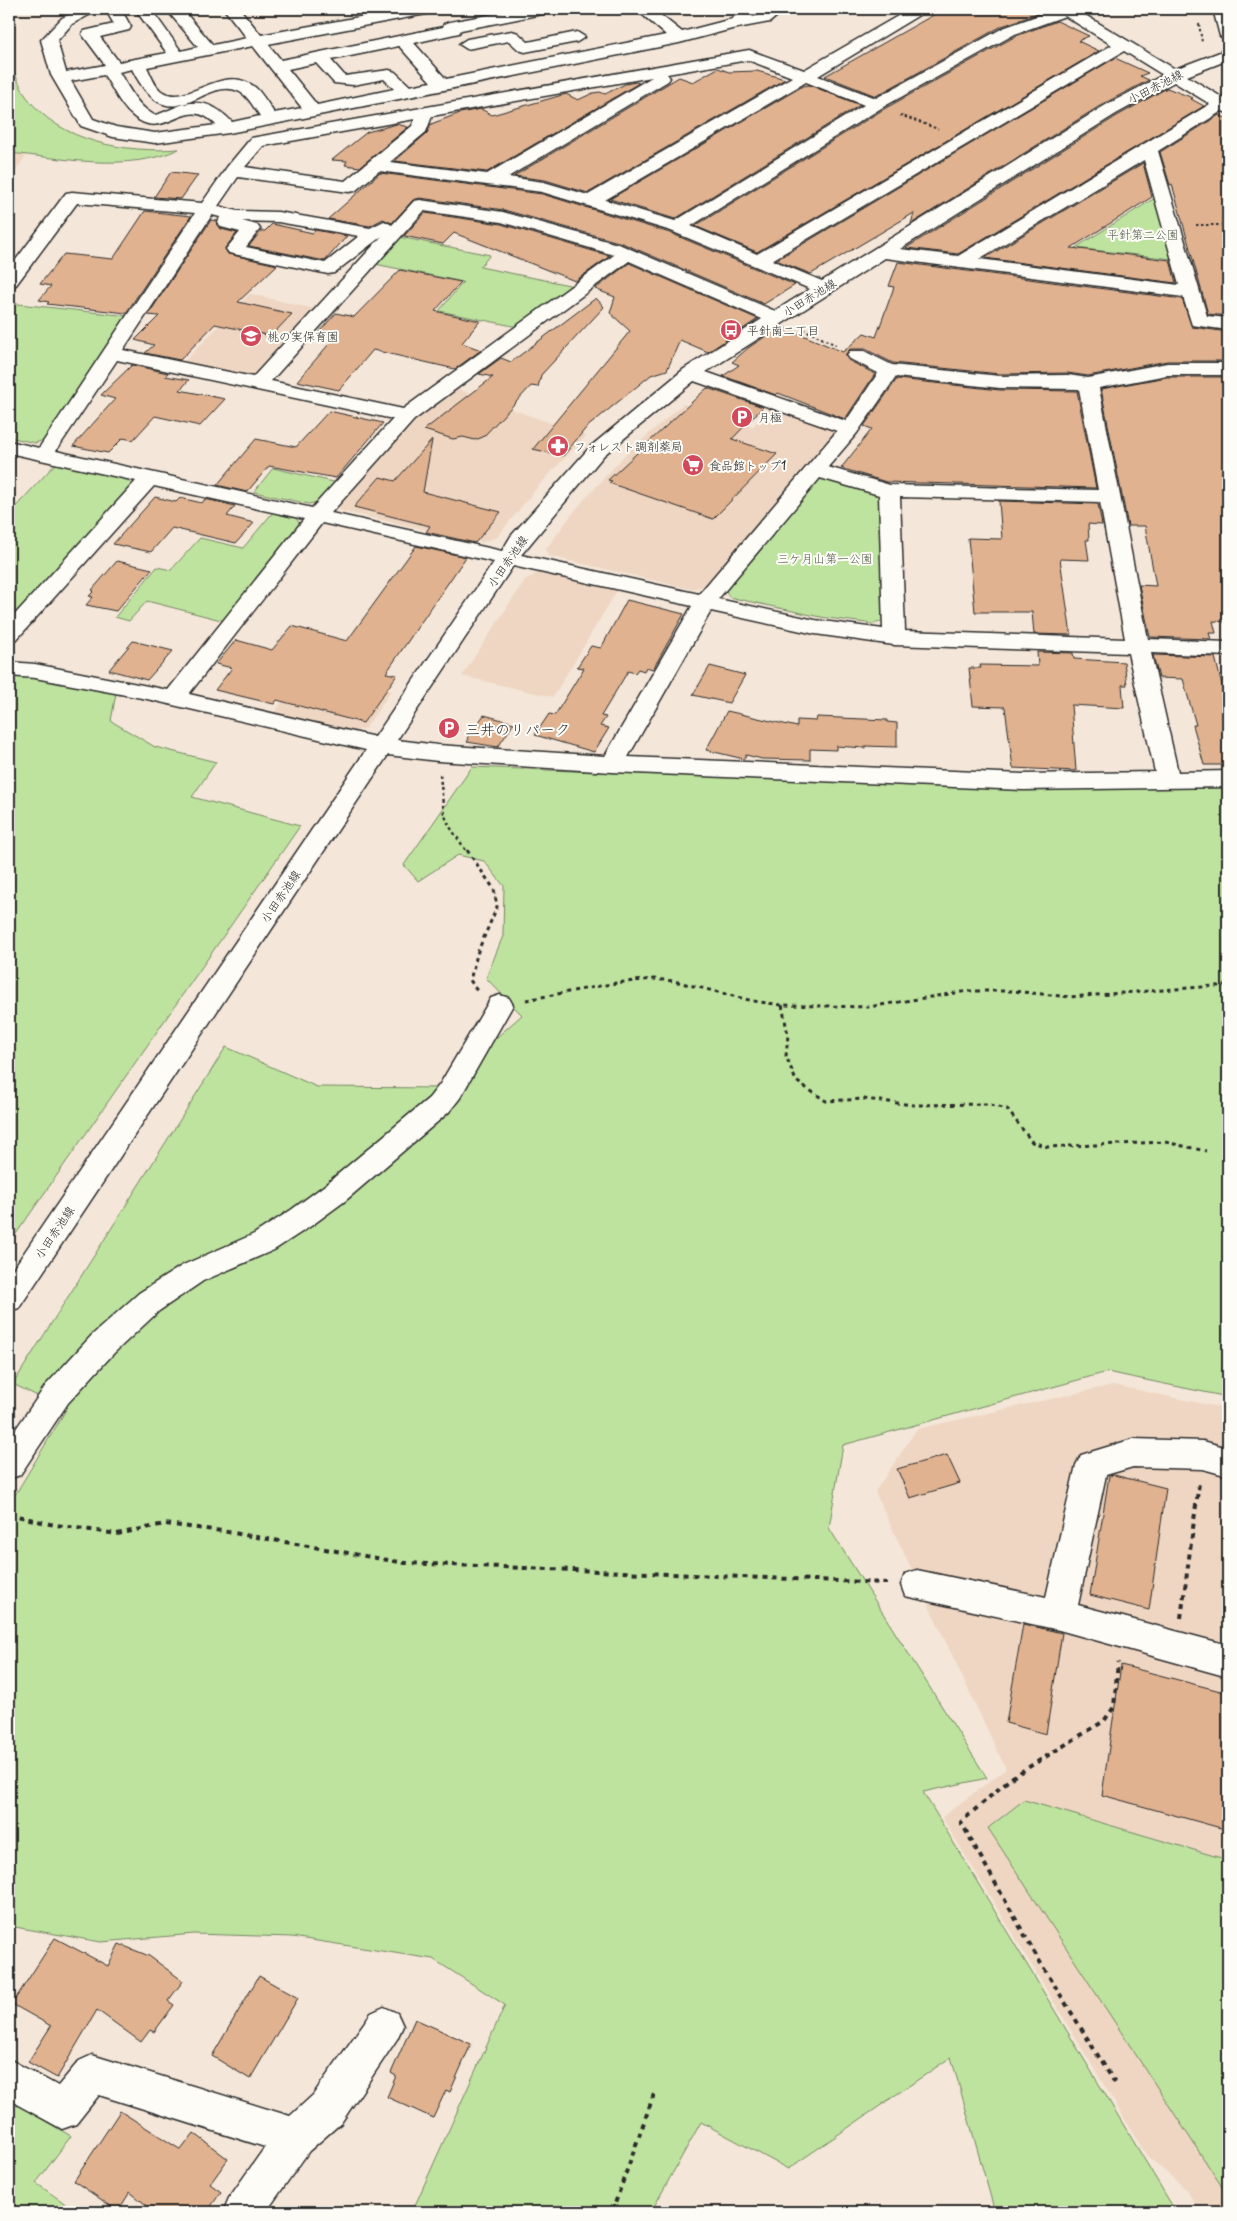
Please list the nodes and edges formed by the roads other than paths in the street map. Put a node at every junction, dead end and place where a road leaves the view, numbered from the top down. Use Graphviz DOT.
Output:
graph roads {
  1 [pos="92,9"];
  2 [pos="113,9"];
  3 [pos="143,9"];
  4 [pos="174,9"];
  5 [pos="426,9"];
  6 [pos="432,9"];
  7 [pos="644,9"];
  8 [pos="668,9"];
  9 [pos="752,9"];
  10 [pos="777,9"];
  11 [pos="921,9"];
  12 [pos="1221,9"];
  13 [pos="1066,10"];
  14 [pos="239,11"];
  15 [pos="498,13"];
  16 [pos="559,20"];
  17 [pos="722,28"];
  18 [pos="457,34"];
  19 [pos="697,34"];
  20 [pos="1228,36"];
  21 [pos="679,38"];
  22 [pos="403,40"];
  23 [pos="258,41"];
  24 [pos="1123,45"];
  25 [pos="209,50"];
  26 [pos="338,53"];
  27 [pos="1228,54"];
  28 [pos="594,55"];
  29 [pos="177,56"];
  30 [pos="320,57"];
  31 [pos="397,60"];
  32 [pos="137,64"];
  33 [pos="277,66"];
  34 [pos="112,69"];
  35 [pos="676,69"];
  36 [pos="497,74"];
  37 [pos="1174,75"];
  38 [pos="414,76"];
  39 [pos="803,76"];
  40 [pos="61,78"];
  41 [pos="443,85"];
  42 [pos="424,88"];
  43 [pos="406,92"];
  44 [pos="877,104"];
  45 [pos="1225,106"];
  46 [pos="313,111"];
  47 [pos="425,112"];
  48 [pos="270,119"];
  49 [pos="229,128"];
  50 [pos="1149,149"];
  51 [pos="376,165"];
  52 [pos="233,170"];
  53 [pos="492,179"];
  54 [pos="590,201"];
  55 [pos="420,205"];
  56 [pos="205,212"];
  57 [pos="677,227"];
  58 [pos="365,232"];
  59 [pos="882,252"];
  60 [pos="627,254"];
  61 [pos="758,261"];
  62 [pos="961,262"];
  63 [pos="9,281"];
  64 [pos="823,288"];
  65 [pos="1190,292"];
  66 [pos="786,321"];
  67 [pos="1228,324"];
  68 [pos="112,352"];
  69 [pos="857,355"];
  70 [pos="1228,369"];
  71 [pos="888,370"];
  72 [pos="691,373"];
  73 [pos="258,383"];
  74 [pos="1088,384"];
  75 [pos="407,416"];
  76 [pos="850,429"];
  77 [pos="9,447"];
  78 [pos="44,455"];
  79 [pos="815,470"];
  80 [pos="150,478"];
  81 [pos="888,491"];
  82 [pos="1109,496"];
  83 [pos="317,516"];
  84 [pos="507,559"];
  85 [pos="704,603"];
  86 [pos="9,634"];
  87 [pos="894,638"];
  88 [pos="1138,646"];
  89 [pos="1228,649"];
  90 [pos="9,669"];
  91 [pos="174,698"];
  92 [pos="381,746"];
  93 [pos="612,764"];
  94 [pos="1168,779"];
  95 [pos="1228,779"];
  96 [pos="500,1005"];
  97 [pos="9,1299"];
  98 [pos="1216,1459"];
  99 [pos="9,1465"];
  100 [pos="918,1585"];
  101 [pos="1059,1615"];
  102 [pos="1228,1661"];
  103 [pos="384,2026"];
  104 [pos="9,2078"];
  105 [pos="295,2137"];
  106 [pos="243,2212"];
  1 -- 40 [label="street"];
  2 -- 34 [label="street"];
  3 -- 29 [label="street"];
  4 -- 25 [label="street"];
  5 -- 23 [label="street"];
  6 -- 18 [label="street"];
  7 -- 21 [label="street"];
  8 -- 19 [label="street"];
  9 -- 17 [label="street"];
  10 -- 17 [label="street"];
  11 -- 39 [label="street"];
  12 -- 20 [label="street"];
  13 -- 24 [label="street"];
  13 -- 44 [label="street"];
  14 -- 23 [label="street"];
  15 -- 16 [label="street"];
  15 -- 18 [label="street"];
  16 -- 18 [label="street"];
  16 -- 28 [label="street"];
  17 -- 19 [label="street"];
  18 -- 22 [label="street"];
  18 -- 36 [label="street"];
  19 -- 21 [label="street"];
  21 -- 28 [label="street"];
  22 -- 26 [label="street"];
  22 -- 41 [label="street"];
  23 -- 25 [label="street"];
  23 -- 33 [label="street"];
  24 -- 37 [label="street"];
  24 -- 61 [label="street"];
  25 -- 29 [label="street"];
  26 -- 30 [label="street"];
  26 -- 31 [label="street"];
  27 -- 37 [label="street, 小田赤池線"];
  28 -- 36 [label="street"];
  29 -- 32 [label="street"];
  30 -- 33 [label="street"];
  30 -- 43 [label="street"];
  32 -- 34 [label="street"];
  32 -- 48 [label="street"];
  33 -- 46 [label="street"];
  34 -- 40 [label="street"];
  34 -- 49 [label="street"];
  35 -- 39 [label="street"];
  35 -- 47 [label="street"];
  35 -- 53 [label="street"];
  36 -- 41 [label="street"];
  37 -- 45 [label="street"];
  37 -- 59 [label="street, 小田赤池線"];
  38 -- 42 [label="street"];
  39 -- 44 [label="street"];
  39 -- 54 [label="street"];
  40 -- 49 [label="street"];
  41 -- 42 [label="street"];
  42 -- 43 [label="street"];
  43 -- 46 [label="street"];
  44 -- 57 [label="street"];
  45 -- 50 [label="street"];
  46 -- 48 [label="street"];
  47 -- 51 [label="street"];
  47 -- 52 [label="street"];
  48 -- 49 [label="street"];
  50 -- 62 [label="street"];
  50 -- 65 [label="street"];
  51 -- 52 [label="street"];
  51 -- 53 [label="street"];
  52 -- 56 [label="street"];
  53 -- 54 [label="street"];
  54 -- 57 [label="street"];
  55 -- 56 [label="street"];
  55 -- 60 [label="street"];
  55 -- 73 [label="street"];
  56 -- 58 [label="street"];
  56 -- 63 [label="street"];
  56 -- 68 [label="street"];
  57 -- 61 [label="street"];
  59 -- 62 [label="street"];
  59 -- 64 [label="street, 小田赤池線"];
  60 -- 66 [label="street"];
  60 -- 75 [label="street"];
  61 -- 64 [label="street"];
  62 -- 65 [label="street"];
  64 -- 66 [label="street, 小田赤池線"];
  65 -- 67 [label="street"];
  66 -- 72 [label="street, 小田赤池線"];
  68 -- 73 [label="street"];
  68 -- 78 [label="street"];
  69 -- 71 [label="street"];
  70 -- 74 [label="street"];
  71 -- 74 [label="street"];
  71 -- 76 [label="street"];
  72 -- 76 [label="street"];
  72 -- 84 [label="street, 小田赤池線"];
  73 -- 75 [label="street"];
  74 -- 82 [label="street"];
  75 -- 83 [label="street"];
  76 -- 79 [label="street"];
  77 -- 78 [label="street"];
  78 -- 80 [label="street"];
  79 -- 81 [label="street"];
  79 -- 85 [label="street"];
  80 -- 83 [label="street"];
  80 -- 86 [label="street"];
  81 -- 82 [label="street"];
  81 -- 87 [label="street"];
  82 -- 88 [label="street"];
  83 -- 84 [label="street"];
  83 -- 91 [label="street"];
  84 -- 85 [label="street"];
  84 -- 92 [label="street, 小田赤池線"];
  85 -- 87 [label="street"];
  85 -- 93 [label="street"];
  87 -- 88 [label="street"];
  88 -- 89 [label="street"];
  88 -- 94 [label="street"];
  90 -- 91 [label="street"];
  91 -- 92 [label="street"];
  92 -- 93 [label="street"];
  92 -- 97 [label="street, 小田赤池線"];
  93 -- 94 [label="street"];
  94 -- 95 [label="street"];
  96 -- 99 [label="street"];
  98 -- 101 [label="street"];
  100 -- 101 [label="street"];
  101 -- 102 [label="street"];
  103 -- 105 [label="street"];
  104 -- 105 [label="street"];
  105 -- 106 [label="street"];
}
